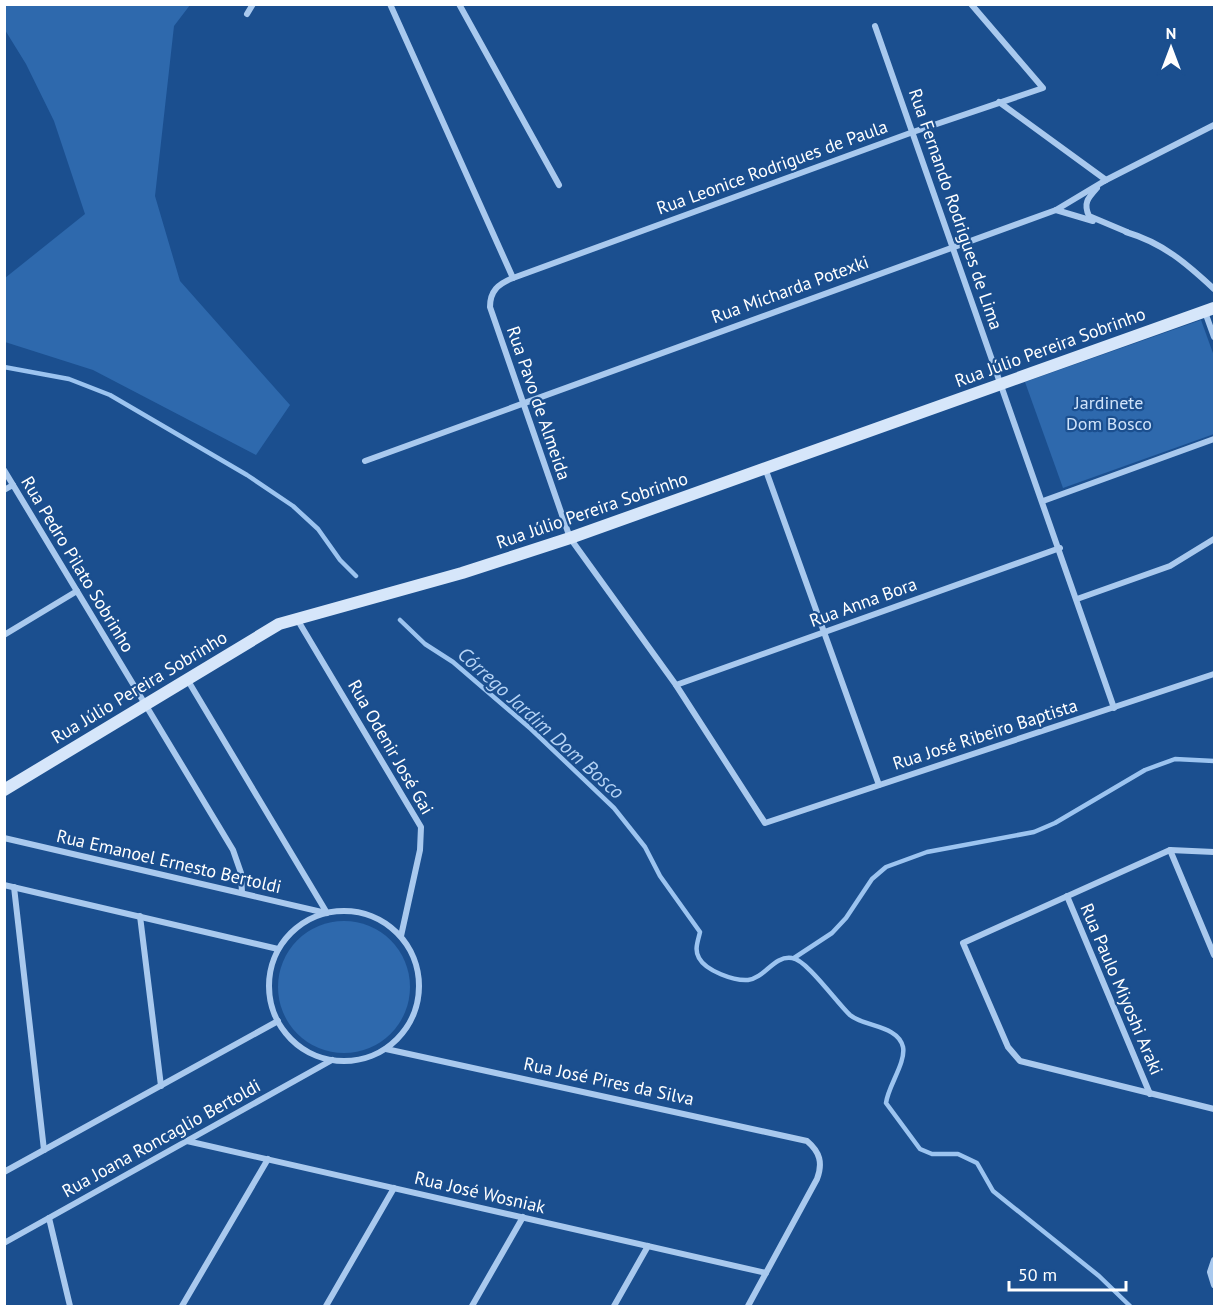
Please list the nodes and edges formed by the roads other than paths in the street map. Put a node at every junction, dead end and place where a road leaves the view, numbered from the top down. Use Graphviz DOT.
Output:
graph roads {
  1 [pos="253,4"];
  2 [pos="390,4"];
  3 [pos="459,4"];
  4 [pos="971,4"];
  5 [pos="247,14"];
  6 [pos="875,26"];
  7 [pos="999,102"];
  8 [pos="1215,125"];
  9 [pos="913,132"];
  10 [pos="1106,180"];
  11 [pos="559,186"];
  12 [pos="1056,210"];
  13 [pos="1127,232"];
  14 [pos="952,246"];
  15 [pos="513,278"];
  16 [pos="1215,289"];
  17 [pos="1210,309"];
  18 [pos="1215,337"];
  19 [pos="1001,384"];
  20 [pos="522,403"];
  21 [pos="1215,439"];
  22 [pos="365,461"];
  23 [pos="765,468"];
  24 [pos="4,470"];
  25 [pos="13,485"];
  26 [pos="4,490"];
  27 [pos="1043,501"];
  28 [pos="570,538"];
  29 [pos="1215,539"];
  30 [pos="1059,548"];
  31 [pos="78,591"];
  32 [pos="1077,599"];
  33 [pos="297,618"];
  34 [pos="825,631"];
  35 [pos="4,634"];
  36 [pos="1215,674"];
  37 [pos="188,679"];
  38 [pos="676,684"];
  39 [pos="146,704"];
  40 [pos="1114,708"];
  41 [pos="879,785"];
  42 [pos="4,790"];
  43 [pos="765,823"];
  44 [pos="4,837"];
  45 [pos="1170,850"];
  46 [pos="1215,852"];
  47 [pos="4,885"];
  48 [pos="14,887"];
  49 [pos="242,893"];
  50 [pos="1067,896"];
  51 [pos="327,913"];
  52 [pos="140,916"];
  53 [pos="401,936"];
  54 [pos="278,949"];
  55 [pos="1215,954"];
  56 [pos="278,1021"];
  57 [pos="386,1049"];
  58 [pos="332,1060"];
  59 [pos="161,1086"];
  60 [pos="1150,1094"];
  61 [pos="1215,1109"];
  62 [pos="187,1141"];
  63 [pos="44,1150"];
  64 [pos="267,1159"];
  65 [pos="4,1172"];
  66 [pos="394,1188"];
  67 [pos="523,1217"];
  68 [pos="49,1218"];
  69 [pos="4,1243"];
  70 [pos="648,1246"];
  71 [pos="1214,1261"];
  72 [pos="766,1273"];
  73 [pos="1215,1285"];
  74 [pos="70,1306"];
  75 [pos="182,1306"];
  76 [pos="326,1306"];
  77 [pos="472,1306"];
  78 [pos="614,1306"];
  79 [pos="748,1306"];
  1 -- 5 [label="street"];
  2 -- 15 [label="street"];
  3 -- 11 [label="street"];
  4 -- 7 [label="street, Rua Leonice Rodrigues de Paula"];
  6 -- 9 [label="street, Rua Fernando Rodrigues de Lima"];
  7 -- 9 [label="street, Rua Leonice Rodrigues de Paula"];
  7 -- 10 [label="street"];
  8 -- 10 [label="street, Rua Micharda Potexki"];
  9 -- 14 [label="street, Rua Fernando Rodrigues de Lima"];
  9 -- 15 [label="street, Rua Leonice Rodrigues de Paula"];
  10 -- 12 [label="street, Rua Micharda Potexki"];
  10 -- 13 [label="street"];
  12 -- 13 [label="street"];
  12 -- 14 [label="street, Rua Micharda Potexki"];
  13 -- 16 [label="street"];
  14 -- 19 [label="street, Rua Fernando Rodrigues de Lima"];
  14 -- 20 [label="street, Rua Micharda Potexki"];
  15 -- 20 [label="street, Rua Pavo de Almeida"];
  17 -- 18 [label="street"];
  17 -- 19 [label="main road, Rua Júlio Pereira Sobrinho"];
  19 -- 23 [label="main road, Rua Júlio Pereira Sobrinho"];
  19 -- 27 [label="street, Rua Fernando Rodrigues de Lima"];
  20 -- 22 [label="street, Rua Micharda Potexki"];
  20 -- 28 [label="street, Rua Pavo de Almeida"];
  21 -- 27 [label="street"];
  23 -- 28 [label="main road, Rua Júlio Pereira Sobrinho"];
  23 -- 34 [label="street"];
  24 -- 25 [label="street, Rua Pedro Pilato Sobrinho"];
  25 -- 26 [label="street"];
  25 -- 31 [label="street, Rua Pedro Pilato Sobrinho"];
  27 -- 30 [label="street, Rua Fernando Rodrigues de Lima"];
  28 -- 33 [label="main road, Rua Júlio Pereira Sobrinho"];
  28 -- 38 [label="street, Rua Pavo de Almeida"];
  29 -- 32 [label="street"];
  30 -- 32 [label="street, Rua Fernando Rodrigues de Lima"];
  30 -- 34 [label="street, Rua Anna Bora"];
  31 -- 35 [label="street"];
  31 -- 39 [label="street, Rua Pedro Pilato Sobrinho"];
  32 -- 40 [label="street, Rua Fernando Rodrigues de Lima"];
  33 -- 37 [label="main road, Rua Júlio Pereira Sobrinho"];
  33 -- 53 [label="street, Rua Odenir José Gai"];
  34 -- 38 [label="street, Rua Anna Bora"];
  34 -- 41 [label="street"];
  36 -- 40 [label="street, Rua José Ribeiro Baptista"];
  37 -- 39 [label="main road, Rua Júlio Pereira Sobrinho"];
  37 -- 51 [label="street"];
  38 -- 43 [label="street, Rua Pavo de Almeida"];
  39 -- 42 [label="main road, Rua Júlio Pereira Sobrinho"];
  39 -- 49 [label="street, Rua Pedro Pilato Sobrinho"];
  40 -- 41 [label="street, Rua José Ribeiro Baptista"];
  41 -- 43 [label="street, Rua José Ribeiro Baptista"];
  44 -- 49 [label="street, Rua Emanoel Ernesto Bertoldi"];
  45 -- 46 [label="street"];
  45 -- 50 [label="street"];
  45 -- 55 [label="street"];
  47 -- 48 [label="street"];
  48 -- 52 [label="street"];
  48 -- 63 [label="street"];
  49 -- 51 [label="street, Rua Emanoel Ernesto Bertoldi"];
  50 -- 60 [label="street, Rua Paulo Miyoshi Araki"];
  50 -- 60 [label="street"];
  51 -- 53 [label="street"];
  51 -- 54 [label="street"];
  52 -- 54 [label="street"];
  52 -- 59 [label="street"];
  53 -- 57 [label="street"];
  54 -- 56 [label="street"];
  56 -- 58 [label="street"];
  56 -- 59 [label="street"];
  57 -- 58 [label="street"];
  57 -- 72 [label="street, Rua José Pires da Silva"];
  58 -- 62 [label="street, Rua Joana Roncaglio Bertoldi"];
  59 -- 63 [label="street"];
  60 -- 61 [label="street"];
  62 -- 64 [label="street, Rua José Wosniak"];
  62 -- 68 [label="street, Rua Joana Roncaglio Bertoldi"];
  63 -- 65 [label="street"];
  64 -- 66 [label="street, Rua José Wosniak"];
  64 -- 75 [label="street"];
  66 -- 67 [label="street, Rua José Wosniak"];
  66 -- 76 [label="street"];
  67 -- 70 [label="street, Rua José Wosniak"];
  67 -- 77 [label="street"];
  68 -- 69 [label="street, Rua Joana Roncaglio Bertoldi"];
  68 -- 74 [label="street"];
  70 -- 72 [label="street, Rua José Wosniak"];
  70 -- 78 [label="street"];
  71 -- 73 [label="street"];
  72 -- 79 [label="street"];
}
